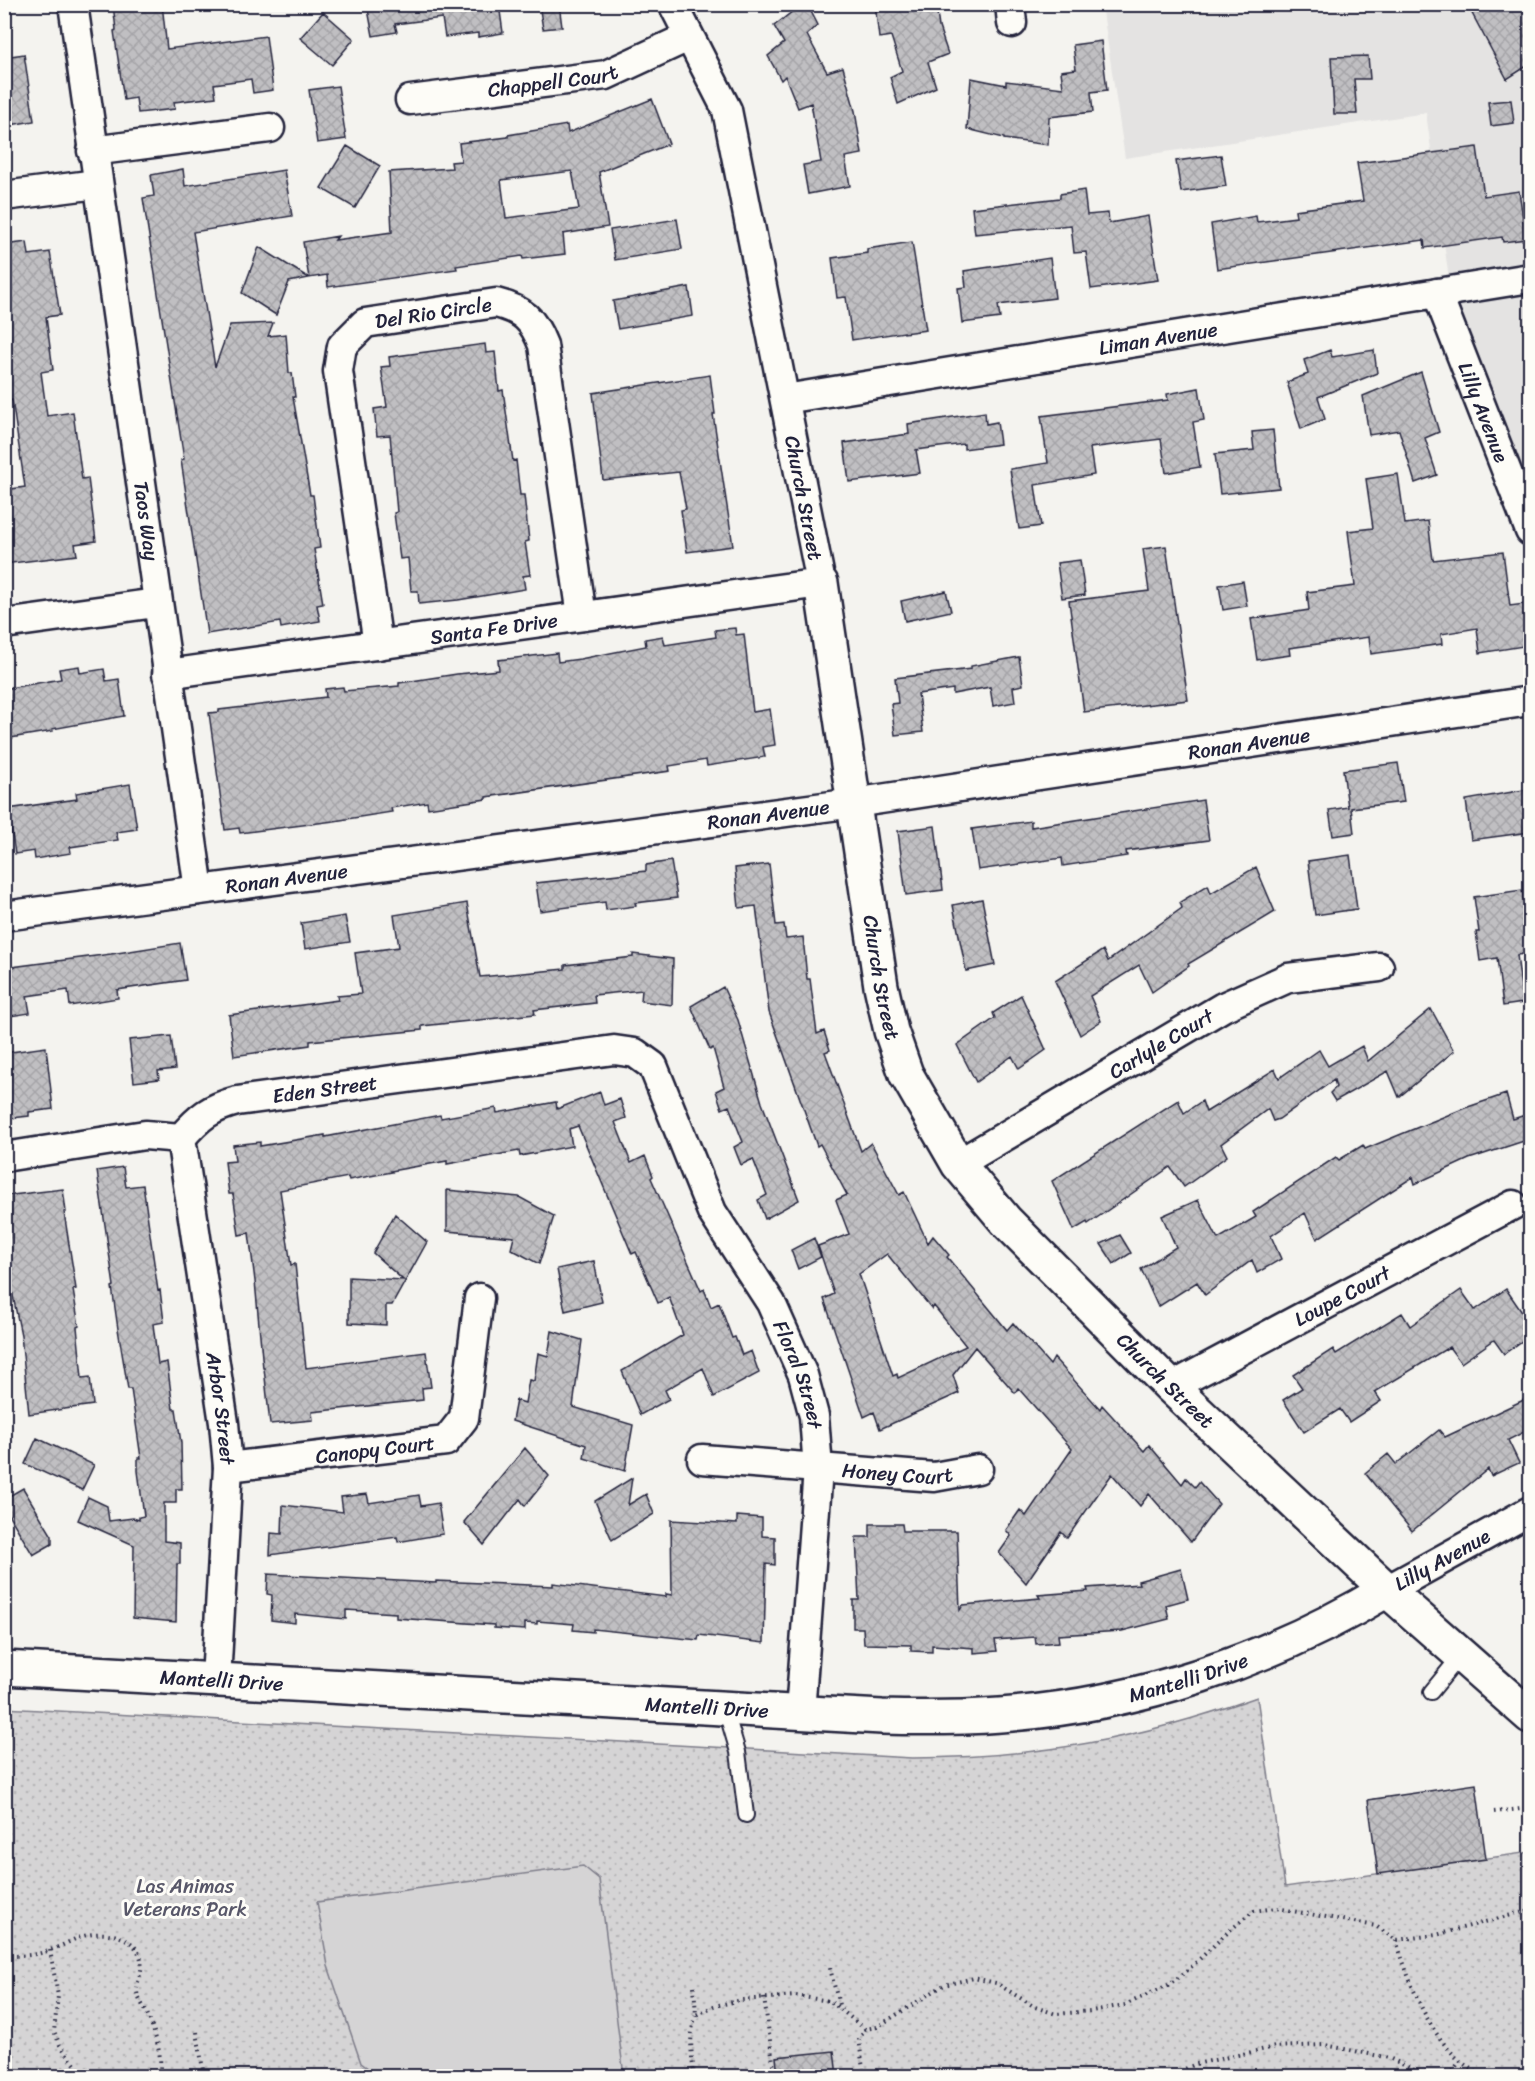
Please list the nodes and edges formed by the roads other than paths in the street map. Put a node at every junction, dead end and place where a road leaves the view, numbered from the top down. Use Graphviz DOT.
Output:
graph roads {
  1 [pos="73,4"];
  2 [pos="673,4"];
  3 [pos="688,37"];
  4 [pos="410,100"];
  5 [pos="270,128"];
  6 [pos="92,151"];
  7 [pos="97,183"];
  8 [pos="4,196"];
  9 [pos="1530,278"];
  10 [pos="1437,293"];
  11 [pos="785,399"];
  12 [pos="1530,531"];
  13 [pos="821,583"];
  14 [pos="156,603"];
  15 [pos="582,616"];
  16 [pos="4,624"];
  17 [pos="378,645"];
  18 [pos="167,674"];
  19 [pos="1530,701"];
  20 [pos="854,803"];
  21 [pos="199,890"];
  22 [pos="4,916"];
  23 [pos="1380,967"];
  24 [pos="653,1066"];
  25 [pos="181,1138"];
  26 [pos="4,1157"];
  27 [pos="958,1164"];
  28 [pos="1513,1205"];
  29 [pos="479,1299"];
  30 [pos="1171,1387"];
  31 [pos="702,1459"];
  32 [pos="228,1467"];
  33 [pos="818,1469"];
  34 [pos="978,1469"];
  35 [pos="1530,1511"];
  36 [pos="1387,1590"];
  37 [pos="1461,1655"];
  38 [pos="4,1668"];
  39 [pos="216,1680"];
  40 [pos="1431,1692"];
  41 [pos="725,1708"];
  42 [pos="800,1713"];
  43 [pos="1530,1716"];
  44 [pos="746,1815"];
  1 -- 6 [label="street, Taos Way"];
  2 -- 3 [label="street, Church Street"];
  3 -- 4 [label="street, Chappell Court"];
  3 -- 11 [label="street, Church Street"];
  5 -- 6 [label="street"];
  6 -- 7 [label="street, Taos Way"];
  7 -- 8 [label="street"];
  7 -- 14 [label="street, Taos Way"];
  9 -- 10 [label="street, Liman Avenue"];
  10 -- 11 [label="street, Liman Avenue"];
  10 -- 12 [label="street, Lilly Avenue"];
  11 -- 13 [label="street, Church Street"];
  13 -- 15 [label="street, Santa Fe Drive"];
  13 -- 20 [label="street, Church Street"];
  14 -- 16 [label="street"];
  14 -- 18 [label="street, Taos Way"];
  15 -- 17 [label="street, Santa Fe Drive"];
  15 -- 17 [label="street, Del Rio Circle"];
  17 -- 18 [label="street, Santa Fe Drive"];
  18 -- 21 [label="street, Taos Way"];
  19 -- 20 [label="street, Ronan Avenue"];
  20 -- 21 [label="street, Ronan Avenue"];
  20 -- 27 [label="street, Church Street"];
  21 -- 22 [label="street, Ronan Avenue"];
  23 -- 27 [label="street, Carlyle Court"];
  24 -- 25 [label="street, Eden Street"];
  24 -- 33 [label="street, Floral Street"];
  25 -- 26 [label="street"];
  25 -- 32 [label="street, Arbor Street"];
  27 -- 30 [label="street, Church Street"];
  28 -- 30 [label="street, Loupe Court"];
  29 -- 32 [label="street, Canopy Court"];
  30 -- 36 [label="street, Church Street"];
  31 -- 33 [label="street, Honey Court"];
  32 -- 39 [label="street, Arbor Street"];
  33 -- 34 [label="street, Honey Court"];
  33 -- 42 [label="street, Floral Street"];
  35 -- 36 [label="street, Lilly Avenue"];
  36 -- 37 [label="street, Church Street"];
  36 -- 42 [label="street, Mantelli Drive"];
  37 -- 40 [label="lane"];
  37 -- 43 [label="street, Church Street"];
  38 -- 39 [label="street, Mantelli Drive"];
  39 -- 41 [label="street, Mantelli Drive"];
  41 -- 42 [label="street, Mantelli Drive"];
  41 -- 44 [label="lane"];
}
